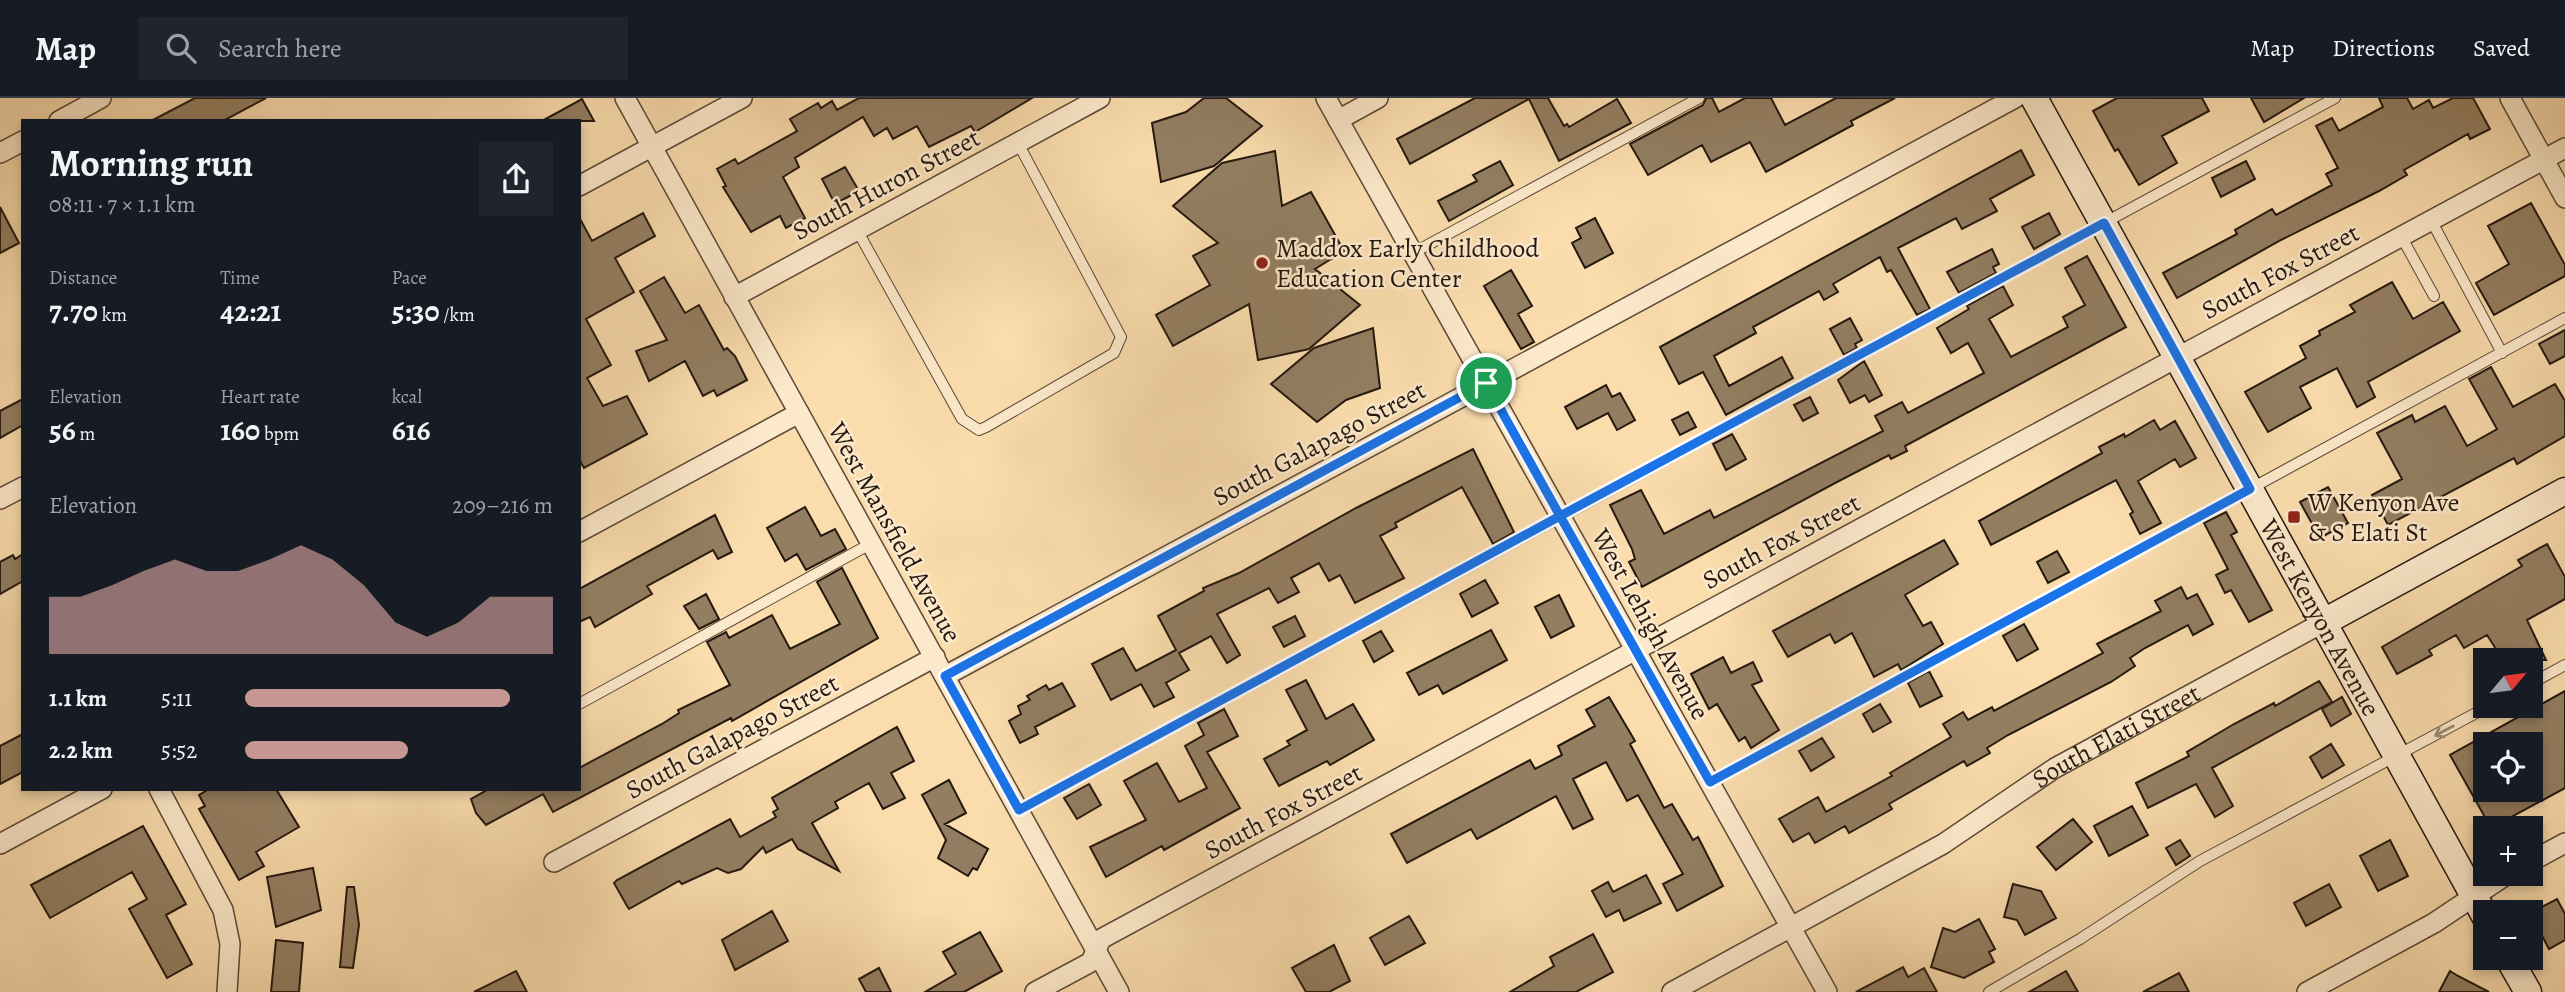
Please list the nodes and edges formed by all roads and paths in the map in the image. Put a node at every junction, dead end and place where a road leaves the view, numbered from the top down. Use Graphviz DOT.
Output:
graph roads {
  1 [pos="101,98"];
  2 [pos="625,98"];
  3 [pos="742,98"];
  4 [pos="1100,98"];
  5 [pos="1326,98"];
  6 [pos="1378,98"];
  7 [pos="1699,98"];
  8 [pos="2015,98"];
  9 [pos="2034,98"];
  10 [pos="2334,98"];
  11 [pos="2510,98"];
  12 [pos="63,119"];
  13 [pos="1338,120"];
  14 [pos="21,142"];
  15 [pos="1018,143"];
  16 [pos="652,147"];
  17 [pos="2565,148"];
  18 [pos="0,153"];
  19 [pos="2543,158"];
  20 [pos="581,185"];
  21 [pos="2565,198"];
  22 [pos="2430,219"];
  23 [pos="2104,223"];
  24 [pos="857,230"];
  25 [pos="2400,236"];
  26 [pos="1413,253"];
  27 [pos="2434,296"];
  28 [pos="734,297"];
  29 [pos="2565,318"];
  30 [pos="2502,353"];
  31 [pos="2177,356"];
  32 [pos="1486,383"];
  33 [pos="799,413"];
  34 [pos="21,488"];
  35 [pos="2250,489"];
  36 [pos="2565,491"];
  37 [pos="0,499"];
  38 [pos="1560,516"];
  39 [pos="581,531"];
  40 [pos="872,543"];
  41 [pos="2324,622"];
  42 [pos="1636,649"];
  43 [pos="935,657"];
  44 [pos="2565,665"];
  45 [pos="945,676"];
  46 [pos="2543,677"];
  47 [pos="581,703"];
  48 [pos="2473,715"];
  49 [pos="2397,756"];
  50 [pos="1710,782"];
  51 [pos="98,791"];
  52 [pos="160,791"];
  53 [pos="1019,810"];
  54 [pos="2565,843"];
  55 [pos="0,844"];
  56 [pos="2543,855"];
  57 [pos="554,862"];
  58 [pos="2498,886"];
  59 [pos="2476,900"];
  60 [pos="2485,900"];
  61 [pos="2473,908"];
  62 [pos="1791,927"];
  63 [pos="1096,951"];
  64 [pos="2515,970"];
  65 [pos="227,992"];
  66 [pos="1035,992"];
  67 [pos="1119,992"];
  68 [pos="1672,992"];
  69 [pos="1828,992"];
  70 [pos="1989,992"];
  71 [pos="2307,992"];
  72 [pos="2528,992"];
  1 -- 12 [label="street"];
  2 -- 16 [label="street, West Mansfield Avenue"];
  3 -- 16 [label="street"];
  4 -- 15 [label="street, South Huron Street"];
  5 -- 13 [label="street, West Lehigh Avenue"];
  6 -- 13 [label="street"];
  7 -- 26 [label="lane"];
  8 -- 32 [label="street, South Galapago Street"];
  9 -- 23 [label="street, West Kenyon Avenue"];
  10 -- 23 [label="lane"];
  11 -- 19 [label="street"];
  13 -- 26 [label="street, West Lehigh Avenue"];
  14 -- 18 [label="street"];
  15 -- 24 [label="street, South Huron Street"];
  15 -- 24 [label="lane"];
  16 -- 20 [label="street"];
  16 -- 28 [label="street, West Mansfield Avenue"];
  17 -- 19 [label="street, South Fox Street"];
  19 -- 21 [label="street"];
  19 -- 22 [label="street, South Fox Street"];
  22 -- 25 [label="street, South Fox Street"];
  22 -- 30 [label="lane"];
  23 -- 31 [label="street, West Kenyon Avenue"];
  23 -- 38 [label="lane"];
  24 -- 28 [label="street, South Huron Street"];
  25 -- 27 [label="lane"];
  25 -- 31 [label="street, South Fox Street"];
  26 -- 32 [label="street, West Lehigh Avenue"];
  28 -- 33 [label="street, West Mansfield Avenue"];
  29 -- 30 [label="lane"];
  30 -- 35 [label="lane"];
  31 -- 35 [label="street, West Kenyon Avenue"];
  31 -- 42 [label="street, South Fox Street"];
  32 -- 38 [label="street, West Lehigh Avenue"];
  32 -- 45 [label="street, South Galapago Street"];
  33 -- 39 [label="street"];
  33 -- 40 [label="street, West Mansfield Avenue"];
  34 -- 37 [label="street"];
  35 -- 41 [label="street, West Kenyon Avenue"];
  35 -- 50 [label="lane"];
  36 -- 41 [label="street, South Elati Street"];
  38 -- 42 [label="street, West Lehigh Avenue"];
  38 -- 53 [label="lane"];
  40 -- 43 [label="street, West Mansfield Avenue"];
  40 -- 47 [label="lane"];
  41 -- 49 [label="street, West Kenyon Avenue"];
  41 -- 62 [label="street, South Elati Street"];
  42 -- 50 [label="street, West Lehigh Avenue"];
  42 -- 63 [label="street, South Fox Street"];
  43 -- 45 [label="street, West Mansfield Avenue"];
  43 -- 57 [label="street, South Galapago Street"];
  44 -- 46 [label="lane"];
  45 -- 53 [label="street, West Mansfield Avenue"];
  48 -- 49 [label="lane, one-way"];
  49 -- 59 [label="street, West Kenyon Avenue"];
  49 -- 70 [label="lane"];
  50 -- 62 [label="street, West Lehigh Avenue"];
  51 -- 55 [label="street"];
  52 -- 65 [label="street"];
  53 -- 63 [label="street, West Mansfield Avenue"];
  54 -- 56 [label="street"];
  58 -- 60 [label="street"];
  61 -- 71 [label="street"];
  62 -- 68 [label="street, South Elati Street"];
  62 -- 69 [label="street, West Lehigh Avenue"];
  63 -- 66 [label="street, South Fox Street"];
  63 -- 67 [label="street, West Mansfield Avenue"];
  64 -- 72 [label="street"];
}
